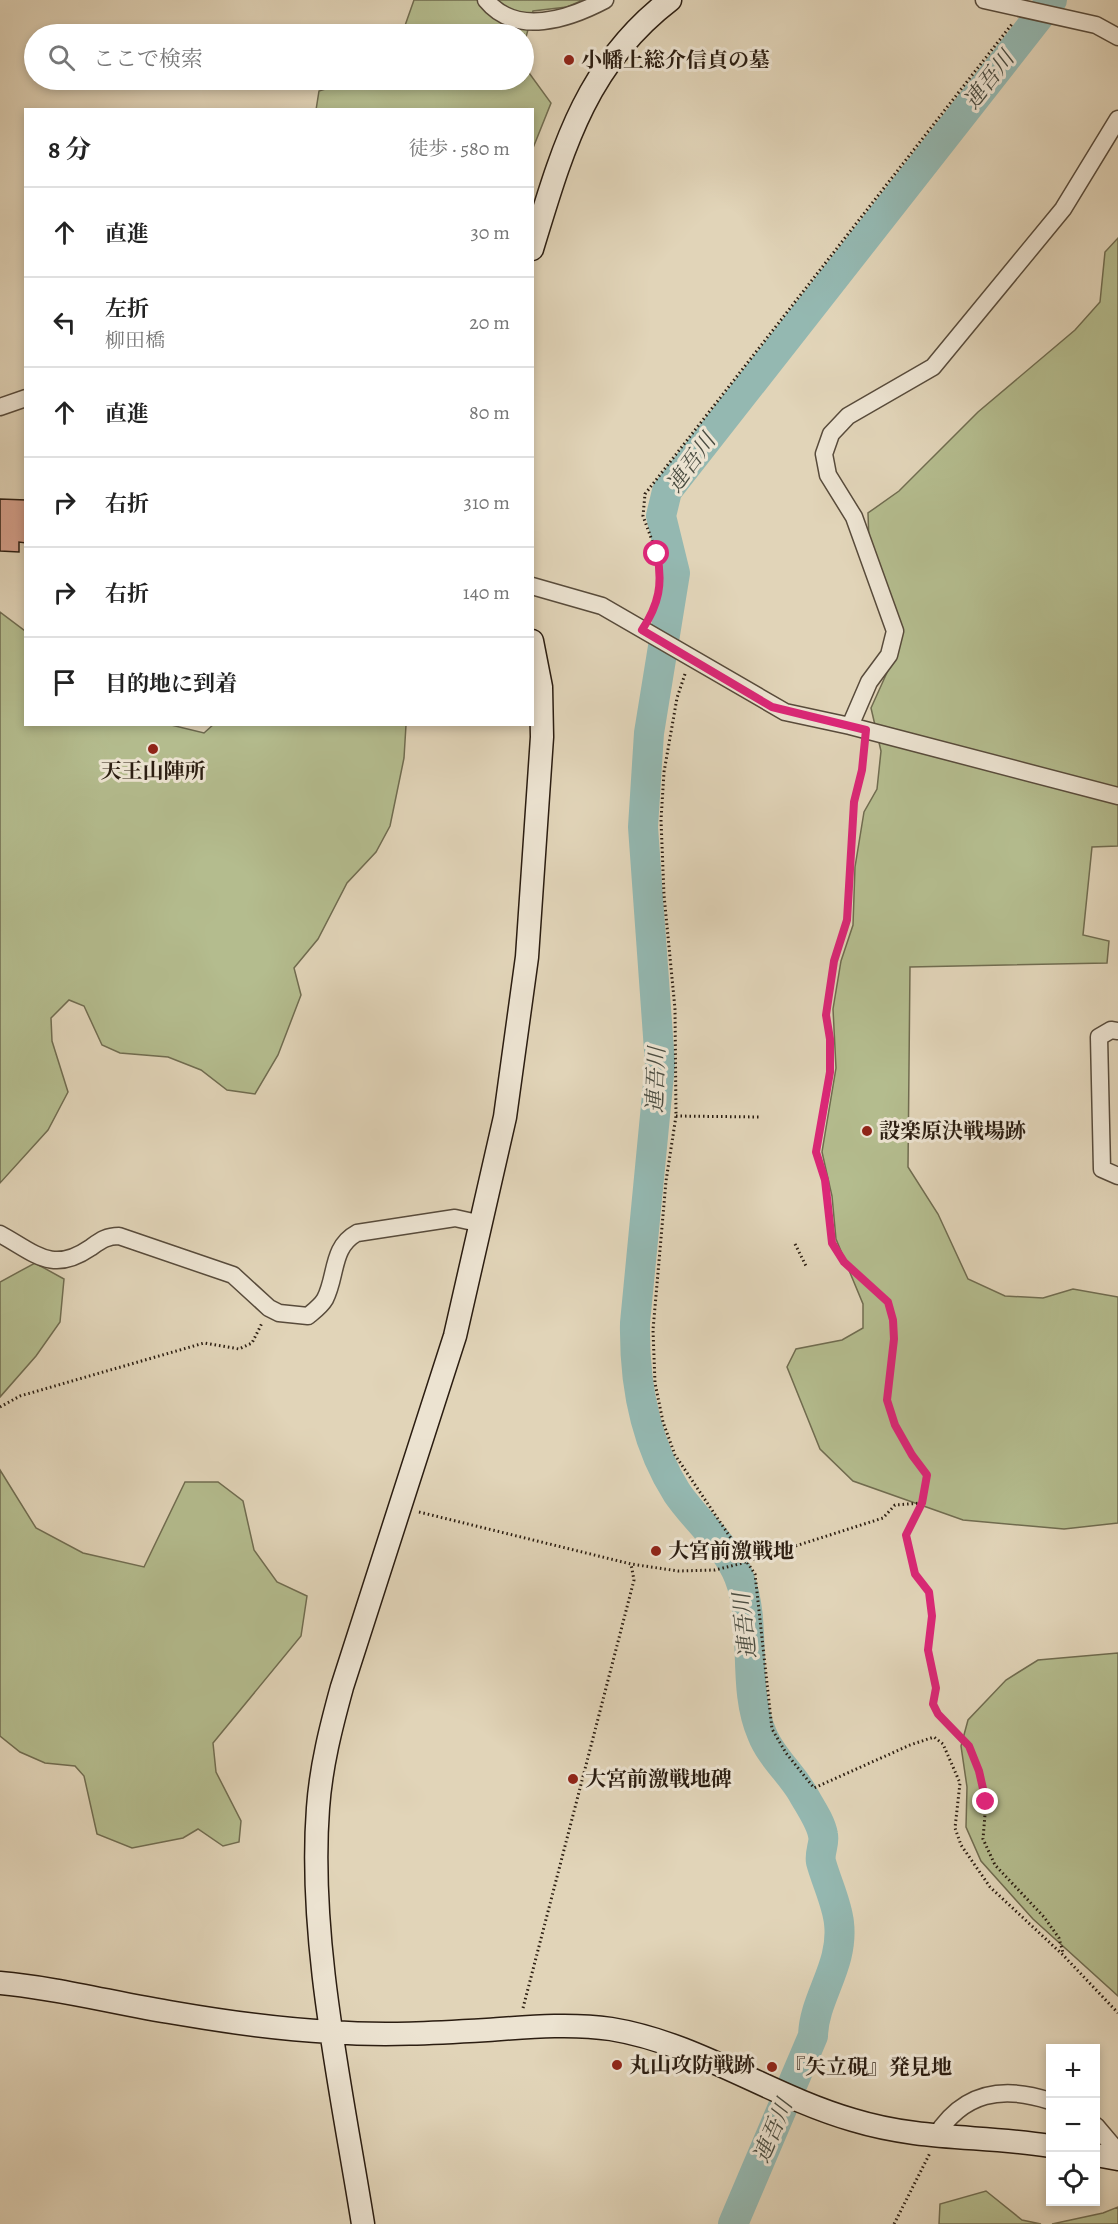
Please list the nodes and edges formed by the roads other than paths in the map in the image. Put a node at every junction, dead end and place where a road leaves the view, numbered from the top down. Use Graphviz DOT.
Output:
graph roads {
  1 [pos="486,0"];
  2 [pos="605,0"];
  3 [pos="670,0"];
  4 [pos="984,0"];
  5 [pos="1118,37"];
  6 [pos="1118,119"];
  7 [pos="534,243"];
  8 [pos="24,399"];
  9 [pos="0,407"];
  10 [pos="534,586"];
  11 [pos="534,651"];
  12 [pos="858,728"];
  13 [pos="1118,796"];
  14 [pos="1118,1031"];
  15 [pos="1118,1176"];
  16 [pos="482,1224"];
  17 [pos="0,1234"];
  18 [pos="0,1983"];
  19 [pos="333,2032"];
  20 [pos="1046,2100"];
  21 [pos="1100,2132"];
  22 [pos="935,2137"];
  23 [pos="1046,2145"];
  24 [pos="1118,2152"];
  25 [pos="1100,2156"];
  26 [pos="1118,2159"];
  27 [pos="363,2224"];
  1 -- 2 [label="street"];
  3 -- 7 [label="street"];
  4 -- 5 [label="street"];
  6 -- 12 [label="street"];
  8 -- 9 [label="street"];
  10 -- 12 [label="street"];
  11 -- 16 [label="street"];
  12 -- 13 [label="street"];
  14 -- 15 [label="street"];
  16 -- 17 [label="street"];
  16 -- 19 [label="street"];
  18 -- 19 [label="street"];
  19 -- 22 [label="street"];
  19 -- 27 [label="street"];
  20 -- 22 [label="street"];
  21 -- 24 [label="street"];
  22 -- 23 [label="street"];
  25 -- 26 [label="street"];
}
